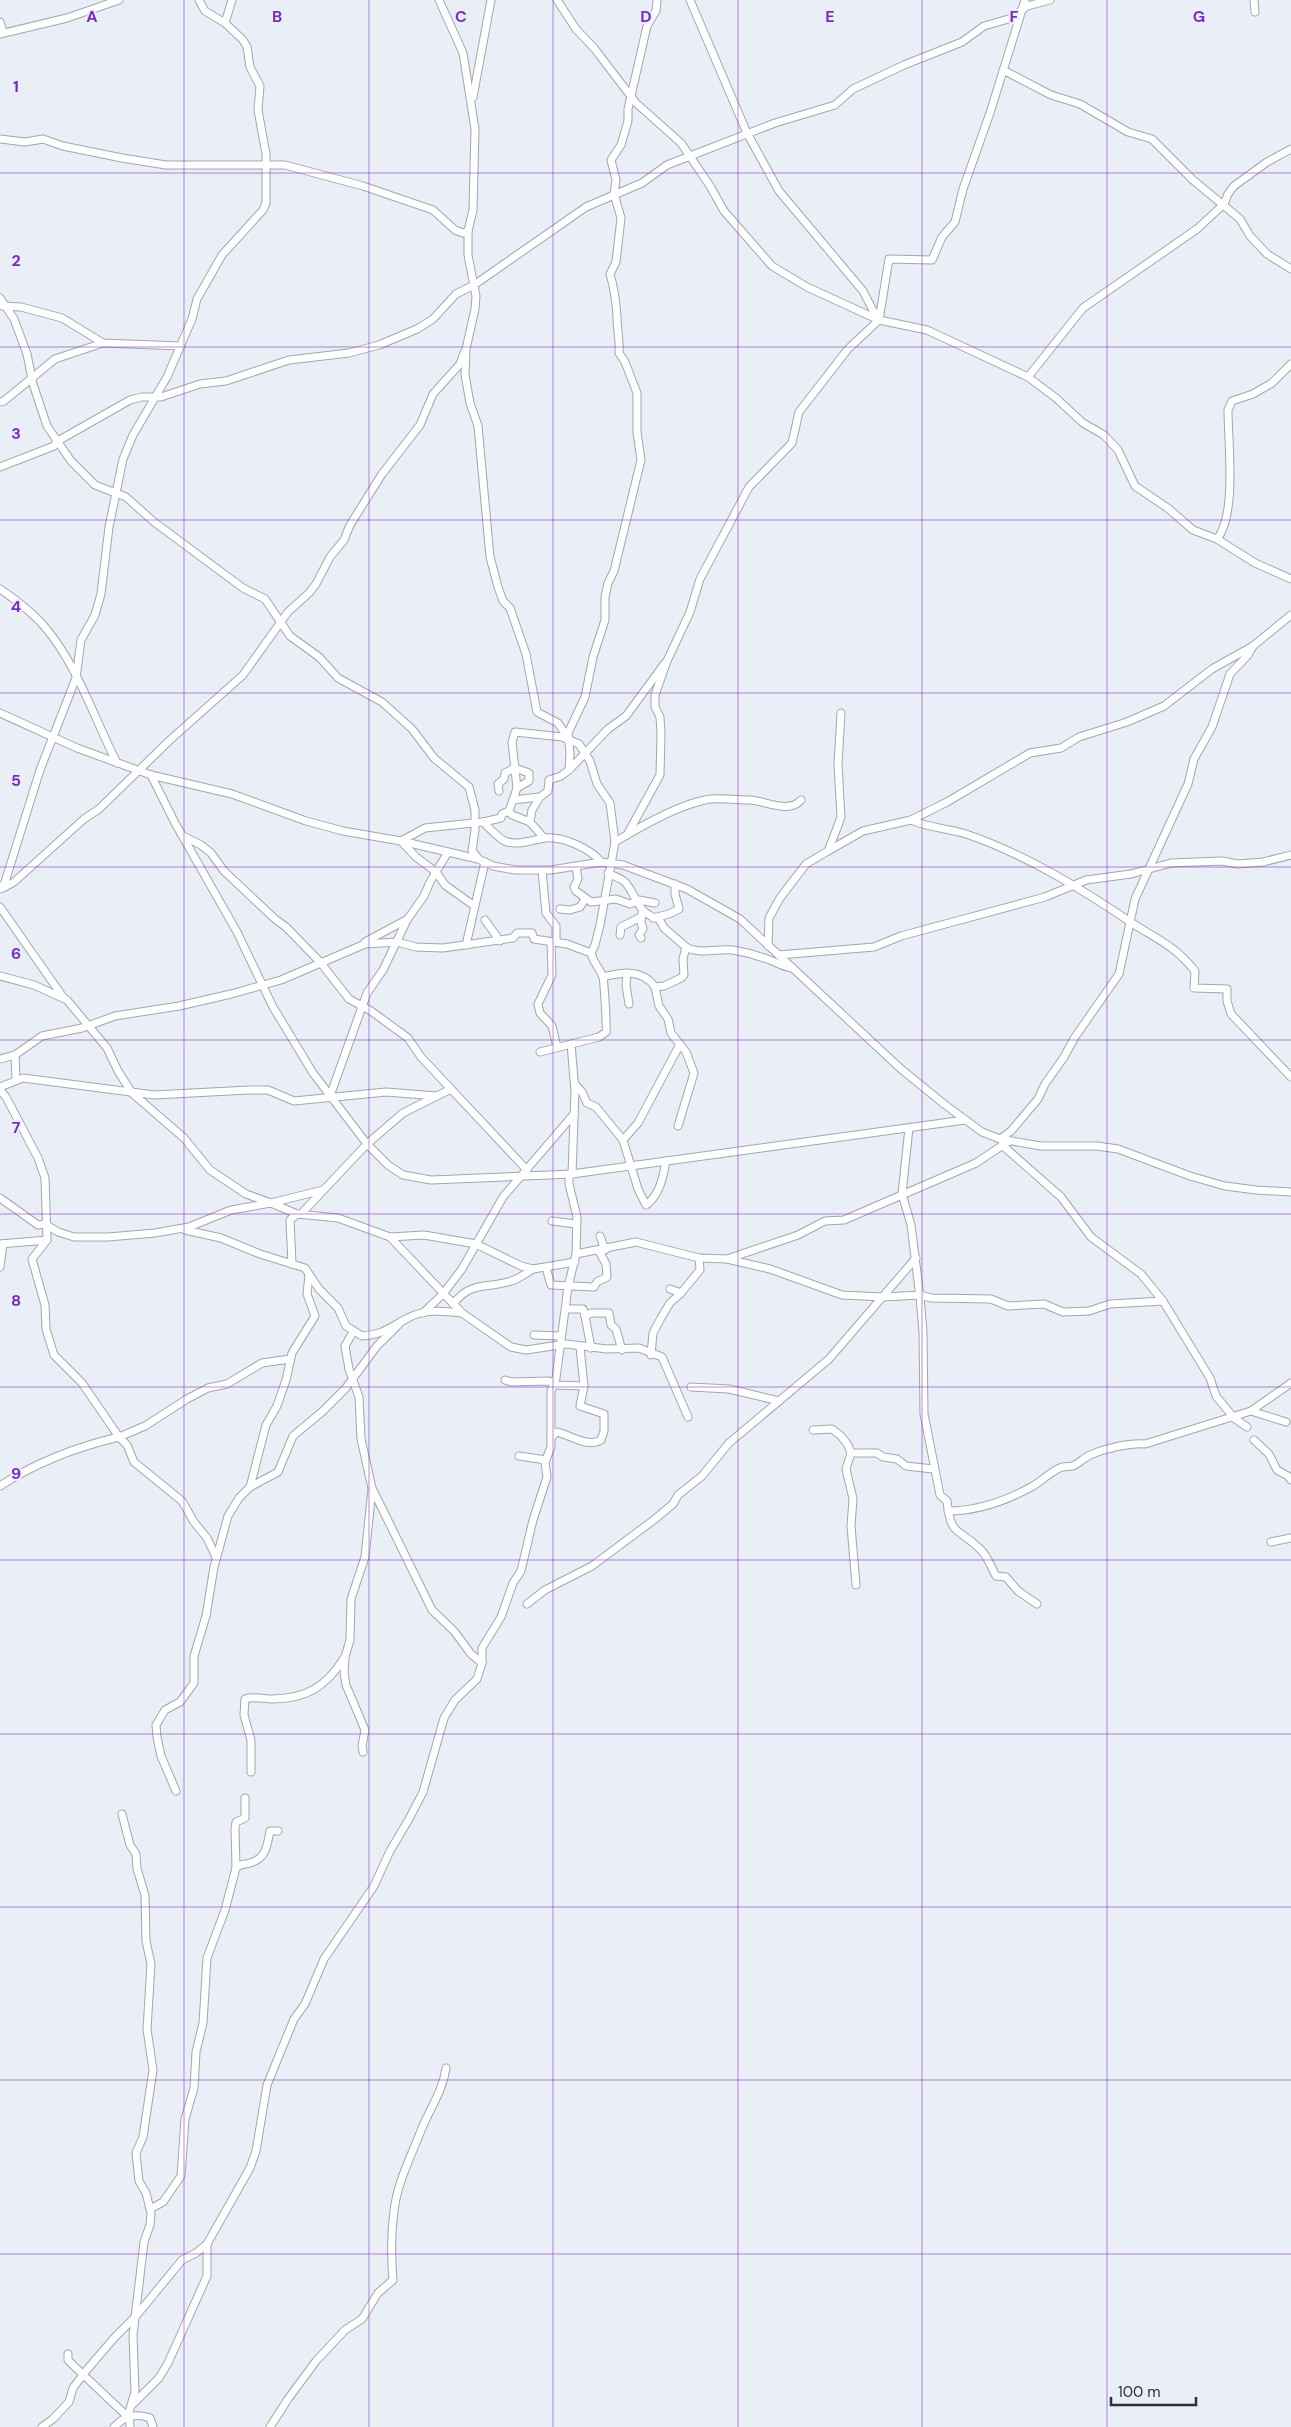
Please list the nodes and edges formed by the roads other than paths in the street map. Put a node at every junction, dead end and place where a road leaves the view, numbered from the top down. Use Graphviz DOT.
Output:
graph roads {
  1 [pos="119,0"];
  2 [pos="199,0"];
  3 [pos="232,0"];
  4 [pos="439,0"];
  5 [pos="491,0"];
  6 [pos="557,0"];
  7 [pos="656,0"];
  8 [pos="690,0"];
  9 [pos="1026,0"];
  10 [pos="1050,0"];
  11 [pos="1254,0"];
  12 [pos="1022,12"];
  13 [pos="1255,12"];
  14 [pos="0,22"];
  15 [pos="225,23"];
  16 [pos="1,33"];
  17 [pos="1003,70"];
  18 [pos="632,96"];
  19 [pos="472,102"];
  20 [pos="747,133"];
  21 [pos="0,140"];
  22 [pos="1291,149"];
  23 [pos="689,156"];
  24 [pos="266,164"];
  25 [pos="614,194"];
  26 [pos="1224,204"];
  27 [pos="468,231"];
  28 [pos="1291,269"];
  29 [pos="474,285"];
  30 [pos="0,298"];
  31 [pos="3,306"];
  32 [pos="879,320"];
  33 [pos="103,343"];
  34 [pos="181,346"];
  35 [pos="466,349"];
  36 [pos="1291,364"];
  37 [pos="32,377"];
  38 [pos="1028,377"];
  39 [pos="156,397"];
  40 [pos="0,402"];
  41 [pos="56,442"];
  42 [pos="0,467"];
  43 [pos="116,492"];
  44 [pos="1217,539"];
  45 [pos="1291,579"];
  46 [pos="0,589"];
  47 [pos="1291,614"];
  48 [pos="280,623"];
  49 [pos="1254,646"];
  50 [pos="667,661"];
  51 [pos="76,678"];
  52 [pos="0,713"];
  53 [pos="841,713"];
  54 [pos="53,737"];
  55 [pos="568,738"];
  56 [pos="585,751"];
  57 [pos="117,763"];
  58 [pos="515,768"];
  59 [pos="569,770"];
  60 [pos="139,771"];
  61 [pos="151,775"];
  62 [pos="517,788"];
  63 [pos="499,791"];
  64 [pos="540,797"];
  65 [pos="513,800"];
  66 [pos="801,800"];
  67 [pos="509,811"];
  68 [pos="911,820"];
  69 [pos="479,822"];
  70 [pos="530,822"];
  71 [pos="627,834"];
  72 [pos="182,836"];
  73 [pos="544,838"];
  74 [pos="401,841"];
  75 [pos="615,842"];
  76 [pos="828,851"];
  77 [pos="448,852"];
  78 [pos="1291,855"];
  79 [pos="481,860"];
  80 [pos="601,862"];
  81 [pos="610,862"];
  82 [pos="576,867"];
  83 [pos="1148,869"];
  84 [pos="542,871"];
  85 [pos="436,872"];
  86 [pos="608,873"];
  87 [pos="675,884"];
  88 [pos="1072,885"];
  89 [pos="585,899"];
  90 [pos="604,901"];
  91 [pos="655,902"];
  92 [pos="636,903"];
  93 [pos="474,906"];
  94 [pos="0,907"];
  95 [pos="560,908"];
  96 [pos="642,914"];
  97 [pos="652,918"];
  98 [pos="407,920"];
  99 [pos="485,920"];
  100 [pos="1130,921"];
  101 [pos="620,936"];
  102 [pos="641,938"];
  103 [pos="500,941"];
  104 [pos="396,942"];
  105 [pos="553,942"];
  106 [pos="466,945"];
  107 [pos="768,946"];
  108 [pos="686,947"];
  109 [pos="353,948"];
  110 [pos="591,953"];
  111 [pos="779,955"];
  112 [pos="320,963"];
  113 [pos="793,968"];
  114 [pos="627,973"];
  115 [pos="0,976"];
  116 [pos="603,977"];
  117 [pos="263,985"];
  118 [pos="655,987"];
  119 [pos="64,999"];
  120 [pos="629,1004"];
  121 [pos="362,1006"];
  122 [pos="90,1026"];
  123 [pos="571,1044"];
  124 [pos="679,1046"];
  125 [pos="557,1047"];
  126 [pos="540,1052"];
  127 [pos="15,1055"];
  128 [pos="0,1059"];
  129 [pos="1291,1077"];
  130 [pos="16,1079"];
  131 [pos="575,1084"];
  132 [pos="0,1089"];
  133 [pos="451,1089"];
  134 [pos="132,1093"];
  135 [pos="438,1096"];
  136 [pos="331,1097"];
  137 [pos="574,1114"];
  138 [pos="965,1120"];
  139 [pos="678,1126"];
  140 [pos="909,1128"];
  141 [pos="623,1140"];
  142 [pos="1003,1142"];
  143 [pos="367,1144"];
  144 [pos="666,1161"];
  145 [pos="630,1165"];
  146 [pos="526,1170"];
  147 [pos="571,1174"];
  148 [pos="521,1176"];
  149 [pos="323,1190"];
  150 [pos="1291,1192"];
  151 [pos="902,1194"];
  152 [pos="0,1198"];
  153 [pos="271,1203"];
  154 [pos="299,1214"];
  155 [pos="552,1222"];
  156 [pos="45,1224"];
  157 [pos="576,1224"];
  158 [pos="180,1229"];
  159 [pos="600,1236"];
  160 [pos="390,1237"];
  161 [pos="47,1240"];
  162 [pos="1,1244"];
  163 [pos="476,1244"];
  164 [pos="602,1250"];
  165 [pos="576,1254"];
  166 [pos="699,1258"];
  167 [pos="916,1258"];
  168 [pos="727,1259"];
  169 [pos="575,1262"];
  170 [pos="292,1264"];
  171 [pos="0,1267"];
  172 [pos="546,1268"];
  173 [pos="533,1269"];
  174 [pos="310,1275"];
  175 [pos="568,1288"];
  176 [pos="670,1289"];
  177 [pos="681,1293"];
  178 [pos="442,1294"];
  179 [pos="920,1295"];
  180 [pos="882,1297"];
  181 [pos="1163,1301"];
  182 [pos="454,1304"];
  183 [pos="567,1309"];
  184 [pos="423,1313"];
  185 [pos="462,1313"];
  186 [pos="585,1316"];
  187 [pos="402,1322"];
  188 [pos="353,1332"];
  189 [pos="534,1334"];
  190 [pos="561,1336"];
  191 [pos="560,1344"];
  192 [pos="580,1347"];
  193 [pos="591,1348"];
  194 [pos="622,1350"];
  195 [pos="651,1355"];
  196 [pos="290,1359"];
  197 [pos="353,1379"];
  198 [pos="505,1380"];
  199 [pos="1291,1383"];
  200 [pos="554,1384"];
  201 [pos="584,1386"];
  202 [pos="691,1387"];
  203 [pos="779,1401"];
  204 [pos="1251,1411"];
  205 [pos="688,1417"];
  206 [pos="1234,1418"];
  207 [pos="1286,1422"];
  208 [pos="1246,1427"];
  209 [pos="813,1430"];
  210 [pos="119,1437"];
  211 [pos="551,1437"];
  212 [pos="1254,1440"];
  213 [pos="850,1453"];
  214 [pos="519,1456"];
  215 [pos="546,1460"];
  216 [pos="933,1469"];
  217 [pos="1291,1480"];
  218 [pos="0,1486"];
  219 [pos="250,1487"];
  220 [pos="372,1488"];
  221 [pos="948,1511"];
  222 [pos="1291,1538"];
  223 [pos="1271,1542"];
  224 [pos="216,1558"];
  225 [pos="856,1585"];
  226 [pos="527,1604"];
  227 [pos="1037,1604"];
  228 [pos="345,1657"];
  229 [pos="482,1663"];
  230 [pos="363,1752"];
  231 [pos="251,1772"];
  232 [pos="176,1791"];
  233 [pos="244,1798"];
  234 [pos="122,1814"];
  235 [pos="278,1831"];
  236 [pos="236,1868"];
  237 [pos="446,2068"];
  238 [pos="150,2209"];
  239 [pos="207,2244"];
  240 [pos="136,2316"];
  241 [pos="68,2354"];
  242 [pos="83,2374"];
  243 [pos="132,2404"];
  244 [pos="128,2417"];
  245 [pos="42,2427"];
  246 [pos="114,2427"];
  247 [pos="130,2427"];
  248 [pos="152,2427"];
  249 [pos="270,2427"];
  1 -- 16 [label="street"];
  2 -- 15 [label="street"];
  3 -- 15 [label="street"];
  4 -- 19 [label="street"];
  5 -- 19 [label="street"];
  6 -- 18 [label="street"];
  7 -- 18 [label="street"];
  8 -- 20 [label="street"];
  9 -- 12 [label="street"];
  10 -- 12 [label="street"];
  11 -- 13 [label="street"];
  12 -- 17 [label="street"];
  12 -- 20 [label="street"];
  14 -- 16 [label="street"];
  15 -- 24 [label="street"];
  17 -- 26 [label="street"];
  17 -- 32 [label="street"];
  18 -- 23 [label="street"];
  18 -- 25 [label="street"];
  19 -- 27 [label="street"];
  20 -- 23 [label="street"];
  20 -- 32 [label="street"];
  21 -- 24 [label="street"];
  22 -- 26 [label="street"];
  23 -- 25 [label="street"];
  23 -- 32 [label="street"];
  24 -- 27 [label="street"];
  24 -- 34 [label="street"];
  25 -- 29 [label="street"];
  25 -- 55 [label="street"];
  26 -- 28 [label="street"];
  26 -- 38 [label="street"];
  27 -- 29 [label="street"];
  29 -- 35 [label="street"];
  29 -- 39 [label="street"];
  30 -- 31 [label="street"];
  31 -- 33 [label="street"];
  31 -- 37 [label="street"];
  32 -- 38 [label="street"];
  32 -- 50 [label="street"];
  33 -- 34 [label="street"];
  33 -- 37 [label="street"];
  34 -- 39 [label="street"];
  35 -- 48 [label="street"];
  35 -- 55 [label="street"];
  36 -- 44 [label="street"];
  37 -- 40 [label="street"];
  37 -- 41 [label="street"];
  38 -- 44 [label="street"];
  39 -- 41 [label="street"];
  39 -- 43 [label="street"];
  41 -- 42 [label="street"];
  41 -- 43 [label="street"];
  43 -- 48 [label="street"];
  43 -- 51 [label="street"];
  44 -- 45 [label="street"];
  46 -- 51 [label="street"];
  47 -- 49 [label="street"];
  48 -- 60 [label="street"];
  48 -- 69 [label="street"];
  49 -- 68 [label="street"];
  49 -- 83 [label="street"];
  50 -- 56 [label="street"];
  50 -- 71 [label="street"];
  51 -- 54 [label="street"];
  51 -- 57 [label="street"];
  52 -- 54 [label="street"];
  53 -- 76 [label="street"];
  54 -- 57 [label="street"];
  54 -- 60 [label="street"];
  55 -- 56 [label="street"];
  55 -- 58 [label="street"];
  55 -- 59 [label="street"];
  56 -- 59 [label="street"];
  56 -- 75 [label="street"];
  57 -- 60 [label="street"];
  58 -- 62 [label="street"];
  58 -- 62 [label="street"];
  58 -- 63 [label="street"];
  59 -- 64 [label="street"];
  60 -- 61 [label="street"];
  61 -- 72 [label="street"];
  61 -- 74 [label="street"];
  62 -- 65 [label="street"];
  64 -- 65 [label="street"];
  64 -- 70 [label="street"];
  65 -- 67 [label="street"];
  66 -- 71 [label="street"];
  67 -- 69 [label="street"];
  67 -- 70 [label="street"];
  68 -- 76 [label="street"];
  68 -- 88 [label="street"];
  69 -- 73 [label="street"];
  69 -- 74 [label="street"];
  69 -- 79 [label="street"];
  70 -- 73 [label="street"];
  71 -- 75 [label="street"];
  72 -- 112 [label="street"];
  72 -- 117 [label="street"];
  73 -- 80 [label="street"];
  74 -- 77 [label="street"];
  74 -- 85 [label="street"];
  75 -- 81 [label="street"];
  76 -- 107 [label="street"];
  77 -- 79 [label="street"];
  77 -- 85 [label="street"];
  78 -- 83 [label="street"];
  79 -- 84 [label="street"];
  79 -- 93 [label="street"];
  80 -- 81 [label="street"];
  80 -- 82 [label="street"];
  81 -- 86 [label="street"];
  81 -- 87 [label="street"];
  82 -- 84 [label="street"];
  82 -- 89 [label="street"];
  83 -- 88 [label="street"];
  83 -- 100 [label="street"];
  84 -- 105 [label="street"];
  85 -- 93 [label="street"];
  85 -- 98 [label="street"];
  86 -- 90 [label="street"];
  86 -- 92 [label="street"];
  87 -- 97 [label="street"];
  87 -- 107 [label="street"];
  88 -- 100 [label="street"];
  88 -- 111 [label="street"];
  89 -- 90 [label="street"];
  89 -- 95 [label="street"];
  90 -- 92 [label="street"];
  90 -- 110 [label="street"];
  91 -- 92 [label="street"];
  92 -- 96 [label="street"];
  93 -- 106 [label="street"];
  94 -- 119 [label="street"];
  96 -- 97 [label="street"];
  96 -- 101 [label="street"];
  96 -- 102 [label="street"];
  97 -- 108 [label="street"];
  98 -- 104 [label="street"];
  98 -- 109 [label="street"];
  99 -- 103 [label="street"];
  100 -- 129 [label="street"];
  100 -- 142 [label="street"];
  103 -- 105 [label="street"];
  103 -- 106 [label="street"];
  104 -- 106 [label="street"];
  104 -- 109 [label="street"];
  104 -- 121 [label="street"];
  105 -- 110 [label="street"];
  105 -- 125 [label="street"];
  107 -- 111 [label="street"];
  108 -- 113 [label="street"];
  108 -- 118 [label="street"];
  109 -- 112 [label="street"];
  110 -- 116 [label="street"];
  111 -- 113 [label="street"];
  112 -- 117 [label="street"];
  112 -- 121 [label="street"];
  113 -- 138 [label="street"];
  114 -- 116 [label="street"];
  114 -- 118 [label="street"];
  114 -- 120 [label="street"];
  115 -- 119 [label="street"];
  116 -- 123 [label="street"];
  117 -- 122 [label="street"];
  117 -- 136 [label="street"];
  118 -- 124 [label="street"];
  119 -- 122 [label="street"];
  121 -- 133 [label="street"];
  121 -- 136 [label="street"];
  122 -- 127 [label="street"];
  122 -- 134 [label="street"];
  123 -- 125 [label="street"];
  123 -- 131 [label="street"];
  124 -- 139 [label="street"];
  124 -- 141 [label="street"];
  125 -- 126 [label="street"];
  127 -- 128 [label="street"];
  127 -- 130 [label="street"];
  130 -- 132 [label="street"];
  130 -- 134 [label="street"];
  131 -- 137 [label="street"];
  131 -- 141 [label="street"];
  132 -- 156 [label="street"];
  133 -- 135 [label="street"];
  133 -- 146 [label="street"];
  134 -- 136 [label="street"];
  134 -- 153 [label="street"];
  135 -- 136 [label="street"];
  135 -- 143 [label="street"];
  136 -- 143 [label="street"];
  137 -- 146 [label="street"];
  137 -- 147 [label="street"];
  138 -- 140 [label="street"];
  138 -- 142 [label="street"];
  140 -- 144 [label="street"];
  140 -- 151 [label="street"];
  141 -- 145 [label="street"];
  142 -- 150 [label="street"];
  142 -- 151 [label="street"];
  142 -- 181 [label="street"];
  143 -- 148 [label="street"];
  143 -- 149 [label="street"];
  144 -- 145 [label="street"];
  144 -- 145 [label="street"];
  145 -- 147 [label="street"];
  146 -- 148 [label="street"];
  147 -- 148 [label="street"];
  147 -- 157 [label="street"];
  148 -- 163 [label="street"];
  149 -- 153 [label="street"];
  149 -- 154 [label="street"];
  151 -- 167 [label="street"];
  151 -- 168 [label="street"];
  152 -- 156 [label="street"];
  153 -- 154 [label="street"];
  153 -- 158 [label="street"];
  154 -- 160 [label="street"];
  154 -- 170 [label="street"];
  155 -- 157 [label="street"];
  156 -- 158 [label="street"];
  156 -- 161 [label="street"];
  157 -- 165 [label="street"];
  158 -- 170 [label="street"];
  159 -- 164 [label="street"];
  160 -- 163 [label="street"];
  160 -- 178 [label="street"];
  161 -- 162 [label="street"];
  161 -- 210 [label="street"];
  162 -- 171 [label="street"];
  163 -- 173 [label="street"];
  163 -- 178 [label="street"];
  164 -- 165 [label="street"];
  164 -- 166 [label="street"];
  164 -- 175 [label="street"];
  165 -- 169 [label="street"];
  166 -- 168 [label="street"];
  166 -- 177 [label="street"];
  167 -- 179 [label="street"];
  167 -- 180 [label="street"];
  168 -- 180 [label="street"];
  169 -- 172 [label="street"];
  169 -- 175 [label="street"];
  170 -- 174 [label="street"];
  172 -- 173 [label="street"];
  172 -- 175 [label="street"];
  173 -- 182 [label="street"];
  174 -- 188 [label="street"];
  174 -- 196 [label="street"];
  175 -- 183 [label="street"];
  176 -- 177 [label="street"];
  177 -- 195 [label="street"];
  178 -- 182 [label="street"];
  178 -- 184 [label="street"];
  179 -- 180 [label="street"];
  179 -- 181 [label="street"];
  179 -- 216 [label="street"];
  180 -- 203 [label="street"];
  181 -- 206 [label="street"];
  182 -- 185 [label="street"];
  183 -- 186 [label="street"];
  183 -- 190 [label="street"];
  184 -- 185 [label="street"];
  184 -- 187 [label="street"];
  185 -- 191 [label="street"];
  186 -- 193 [label="street"];
  186 -- 194 [label="street"];
  187 -- 188 [label="street"];
  187 -- 197 [label="street"];
  188 -- 197 [label="street"];
  189 -- 190 [label="street"];
  190 -- 191 [label="street"];
  191 -- 192 [label="street"];
  191 -- 200 [label="street"];
  192 -- 193 [label="street"];
  192 -- 201 [label="street"];
  193 -- 194 [label="street"];
  194 -- 195 [label="street"];
  195 -- 205 [label="street"];
  196 -- 210 [label="street"];
  196 -- 219 [label="street"];
  197 -- 219 [label="street"];
  197 -- 220 [label="street"];
  198 -- 200 [label="street"];
  199 -- 204 [label="street"];
  200 -- 201 [label="street"];
  200 -- 211 [label="street"];
  201 -- 211 [label="street"];
  202 -- 203 [label="street"];
  203 -- 226 [label="street"];
  204 -- 206 [label="street"];
  204 -- 207 [label="street"];
  206 -- 208 [label="street"];
  206 -- 221 [label="street"];
  209 -- 213 [label="street"];
  210 -- 218 [label="street"];
  210 -- 224 [label="street"];
  211 -- 215 [label="street"];
  212 -- 217 [label="street"];
  213 -- 216 [label="street"];
  213 -- 225 [label="street"];
  214 -- 215 [label="street"];
  215 -- 229 [label="street"];
  216 -- 221 [label="street"];
  219 -- 224 [label="street"];
  220 -- 228 [label="street"];
  220 -- 229 [label="street"];
  221 -- 227 [label="street"];
  222 -- 223 [label="street"];
  224 -- 232 [label="street"];
  228 -- 230 [label="street"];
  228 -- 231 [label="street"];
  229 -- 239 [label="street"];
  233 -- 236 [label="street"];
  234 -- 238 [label="street"];
  235 -- 236 [label="street"];
  236 -- 238 [label="street"];
  237 -- 249 [label="street"];
  238 -- 240 [label="street"];
  239 -- 240 [label="street"];
  239 -- 243 [label="street"];
  240 -- 242 [label="street"];
  240 -- 243 [label="street"];
  241 -- 242 [label="street"];
  242 -- 244 [label="street"];
  242 -- 245 [label="street"];
  243 -- 244 [label="street"];
  244 -- 246 [label="street"];
  244 -- 247 [label="street"];
  244 -- 248 [label="street"];
}
